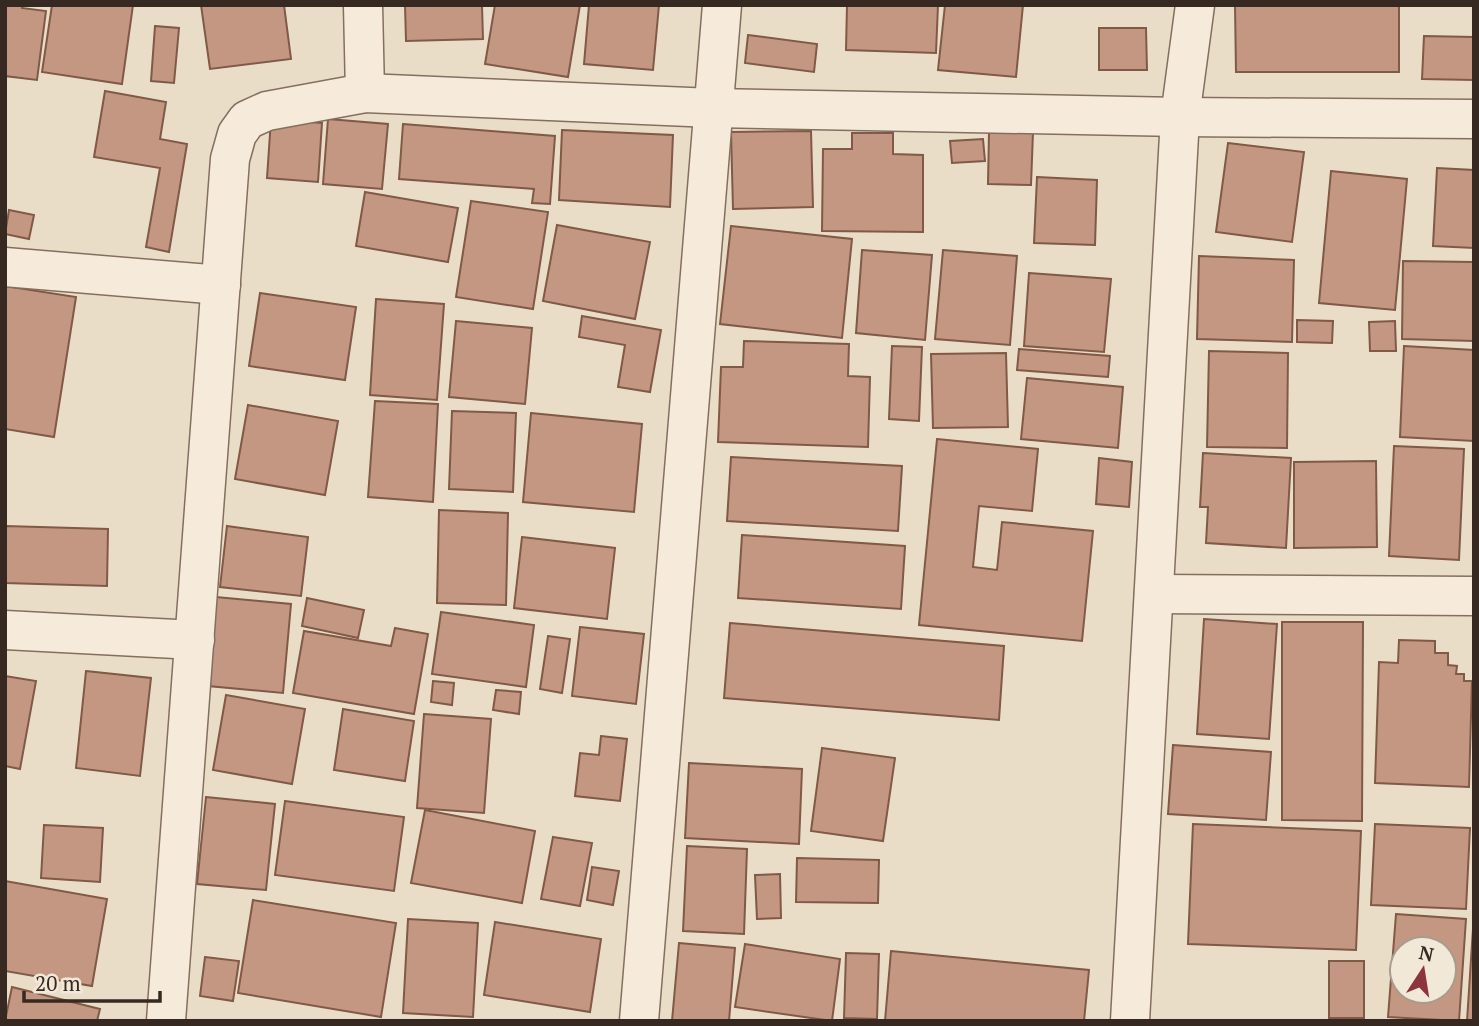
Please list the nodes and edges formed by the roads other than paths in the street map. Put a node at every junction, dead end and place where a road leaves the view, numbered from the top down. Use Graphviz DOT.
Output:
graph roads {
  1 [pos="363,5"];
  2 [pos="722,5"];
  3 [pos="1195,5"];
  4 [pos="365,93"];
  5 [pos="713,108"];
  6 [pos="1180,117"];
  7 [pos="1474,119"];
  8 [pos="5,267"];
  9 [pos="221,285"];
  10 [pos="1154,594"];
  11 [pos="1474,596"];
  12 [pos="5,630"];
  13 [pos="195,640"];
  14 [pos="166,1021"];
  15 [pos="639,1021"];
  16 [pos="1130,1021"];
  1 -- 4 [label="street"];
  2 -- 5 [label="street"];
  3 -- 6 [label="street"];
  4 -- 5 [label="street"];
  4 -- 9 [label="street"];
  5 -- 6 [label="street"];
  5 -- 15 [label="street"];
  6 -- 7 [label="street"];
  6 -- 10 [label="street"];
  8 -- 9 [label="street"];
  9 -- 13 [label="street"];
  10 -- 11 [label="street"];
  10 -- 16 [label="street"];
  12 -- 13 [label="street"];
  13 -- 14 [label="street"];
}
